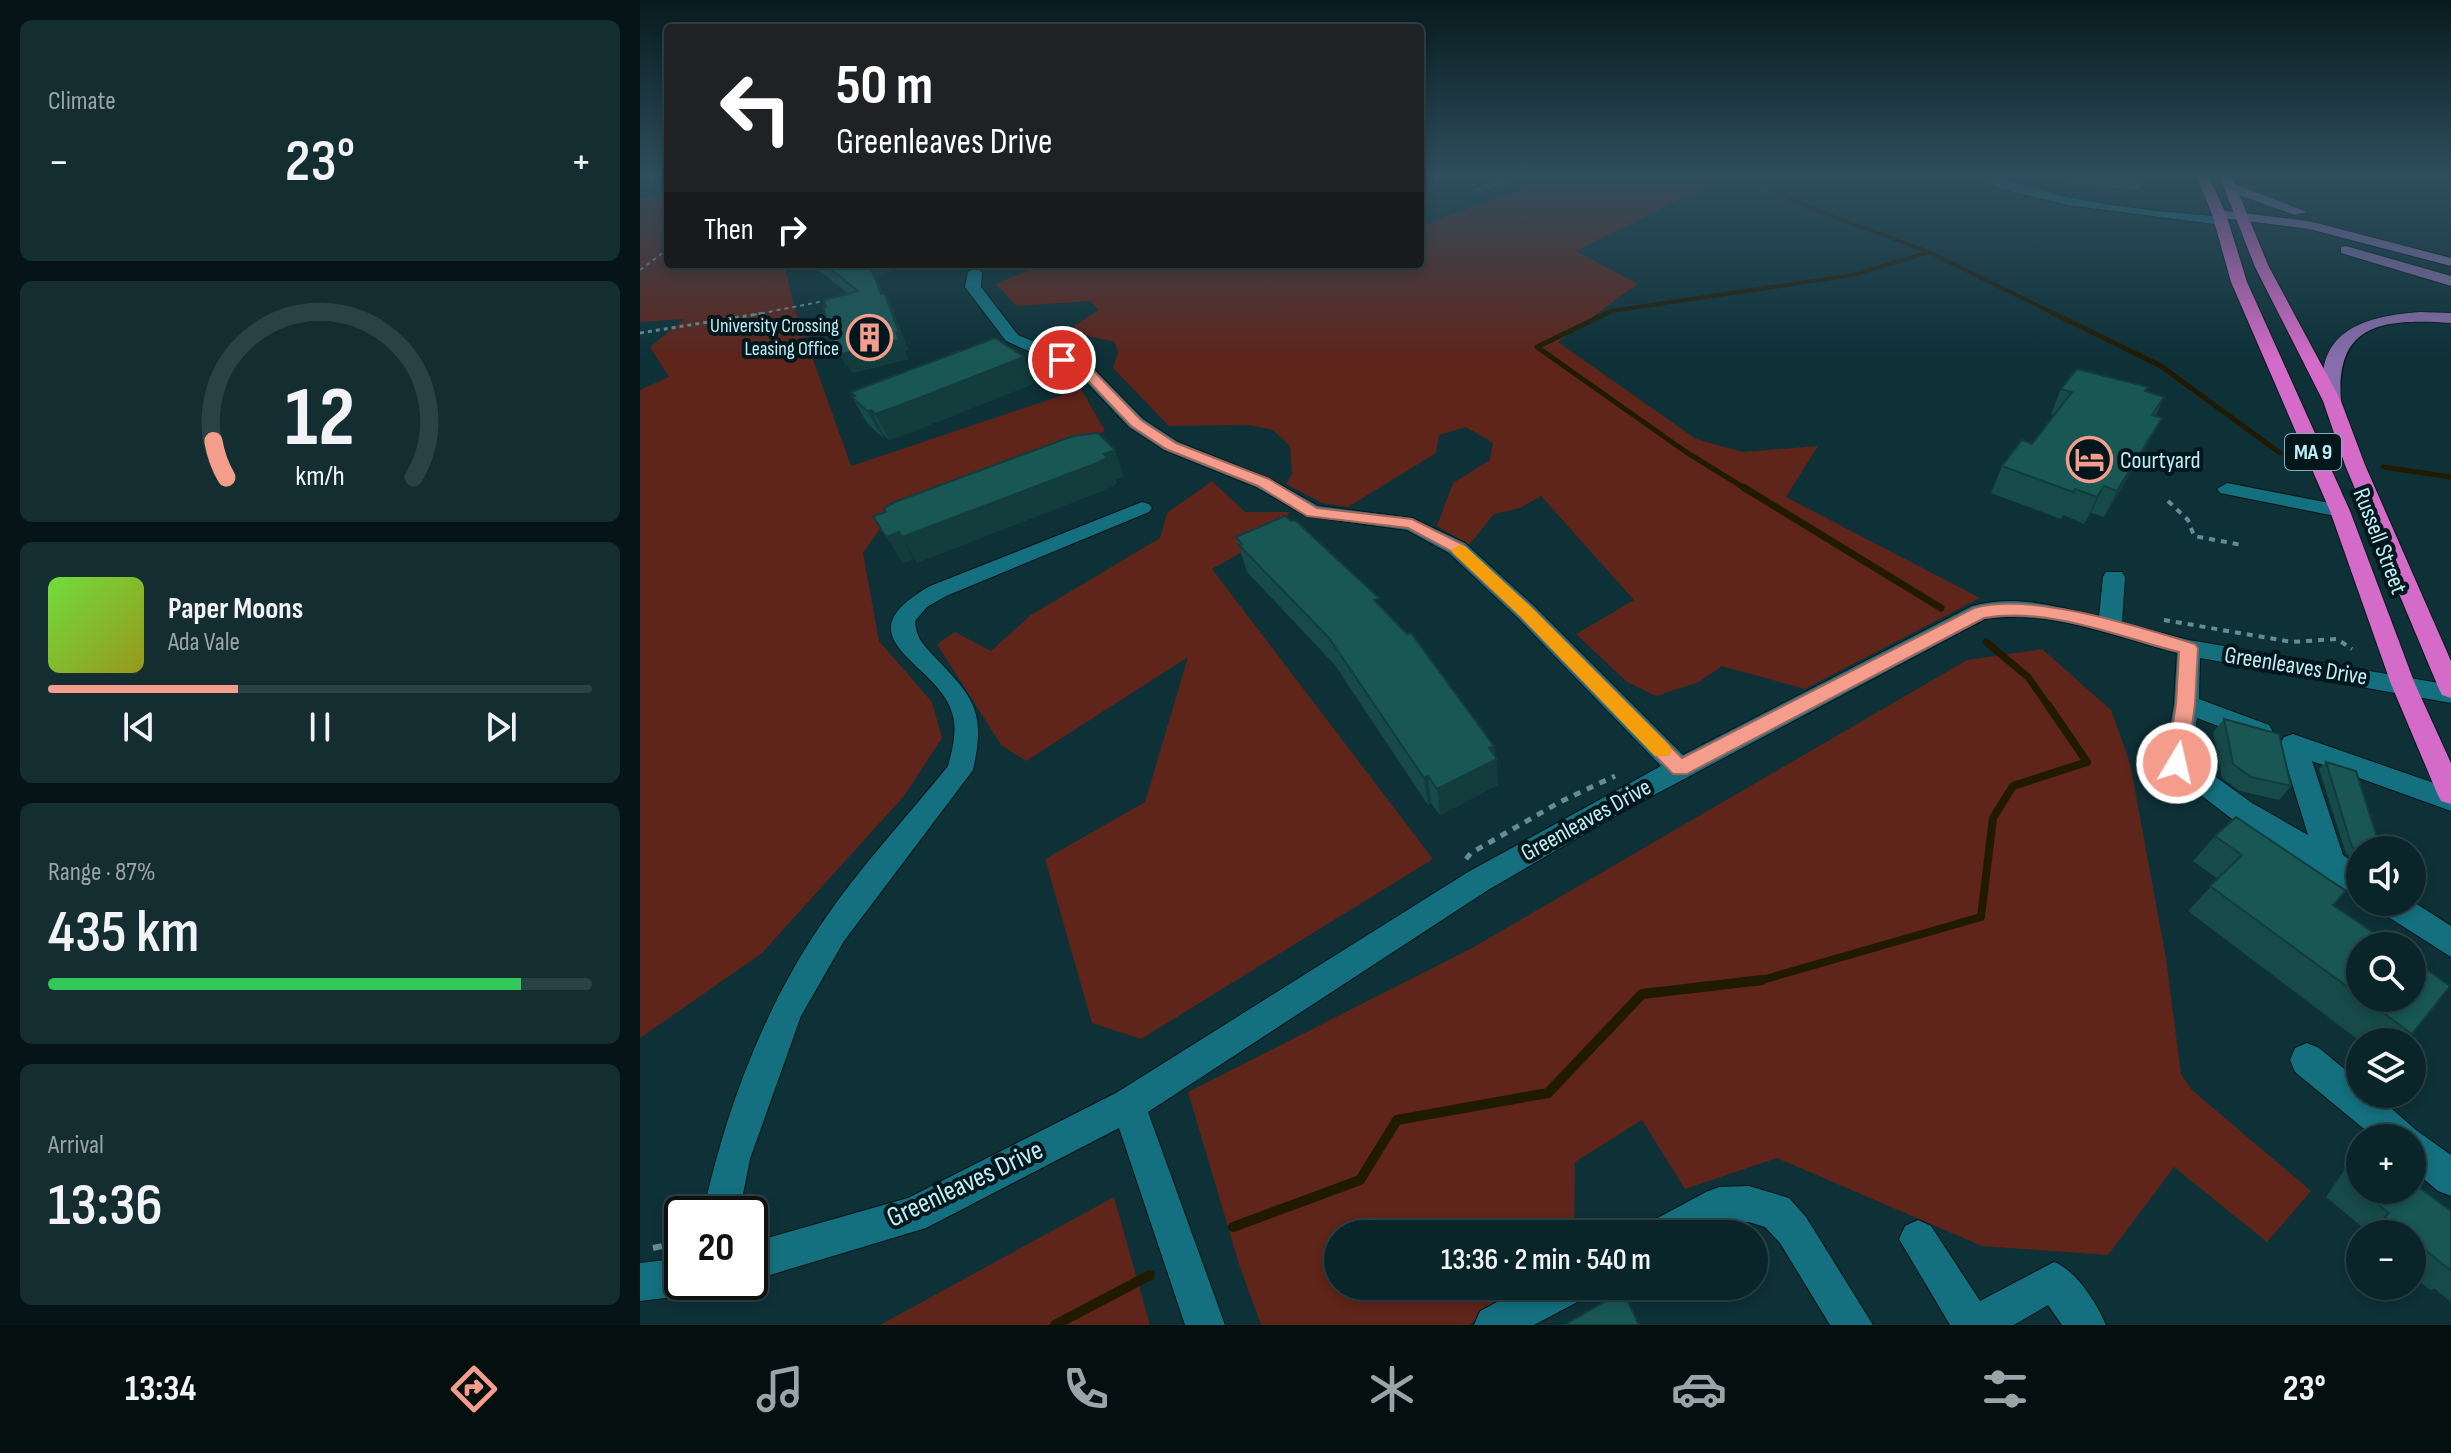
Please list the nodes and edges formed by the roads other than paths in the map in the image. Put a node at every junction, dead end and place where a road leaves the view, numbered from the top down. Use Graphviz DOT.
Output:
graph roads {
  1 [pos="2226,237"];
  2 [pos="2250,237"];
  3 [pos="2300,237"];
  4 [pos="2356,237"];
  5 [pos="2379,237"];
  6 [pos="2431,256"];
  7 [pos="2451,262"];
  8 [pos="975,272"];
  9 [pos="2451,281"];
  10 [pos="2451,318"];
  11 [pos="1017,340"];
  12 [pos="991,348"];
  13 [pos="2332,401"];
  14 [pos="2227,489"];
  15 [pos="1142,508"];
  16 [pos="2340,511"];
  17 [pos="2114,577"];
  18 [pos="2110,627"];
  19 [pos="2189,648"];
  20 [pos="2403,684"];
  21 [pos="2451,691"];
  22 [pos="2186,704"];
  23 [pos="2293,744"];
  24 [pos="1680,768"];
  25 [pos="2451,793"];
  26 [pos="2451,800"];
  27 [pos="2331,863"];
  28 [pos="2346,873"];
  29 [pos="2410,916"];
  30 [pos="2451,943"];
  31 [pos="2307,1060"];
  32 [pos="1128,1105"];
  33 [pos="2385,1124"];
  34 [pos="2426,1157"];
  35 [pos="2451,1178"];
  36 [pos="725,1196"];
  37 [pos="1691,1220"];
  38 [pos="1918,1239"];
  39 [pos="768,1257"];
  40 [pos="664,1279"];
  41 [pos="640,1282"];
  42 [pos="1541,1300"];
  43 [pos="1205,1325"];
  44 [pos="1494,1325"];
  45 [pos="1853,1325"];
  46 [pos="1974,1325"];
  47 [pos="2086,1325"];
  1 -- 16 [label="highway, Russell Street / MA 9"];
  2 -- 13 [label="highway, Russell Street / MA 9"];
  3 -- 9 [label="main road"];
  4 -- 6 [label="main road"];
  5 -- 6 [label="main road"];
  6 -- 7 [label="main road"];
  8 -- 11 [label="street"];
  10 -- 13 [label="main road"];
  11 -- 12 [label="street"];
  11 -- 24 [label="street"];
  13 -- 21 [label="highway, Russell Street / MA 9"];
  14 -- 16 [label="street"];
  15 -- 36 [label="street"];
  16 -- 20 [label="highway, Russell Street / MA 9"];
  17 -- 18 [label="street"];
  18 -- 19 [label="street, Greenleaves Drive"];
  18 -- 24 [label="street, Greenleaves Drive"];
  19 -- 20 [label="street, Greenleaves Drive"];
  19 -- 22 [label="street"];
  20 -- 21 [label="street, Greenleaves Drive"];
  20 -- 25 [label="highway, Russell Street / MA 9"];
  22 -- 23 [label="street"];
  22 -- 27 [label="street"];
  23 -- 26 [label="street"];
  23 -- 27 [label="street"];
  24 -- 32 [label="street, Greenleaves Drive"];
  27 -- 28 [label="street"];
  29 -- 30 [label="street"];
  31 -- 33 [label="street"];
  32 -- 39 [label="street, Greenleaves Drive"];
  32 -- 43 [label="street"];
  34 -- 35 [label="street"];
  37 -- 45 [label="street"];
  38 -- 46 [label="street"];
  40 -- 41 [label="street"];
  42 -- 44 [label="street"];
  46 -- 47 [label="street"];
}
